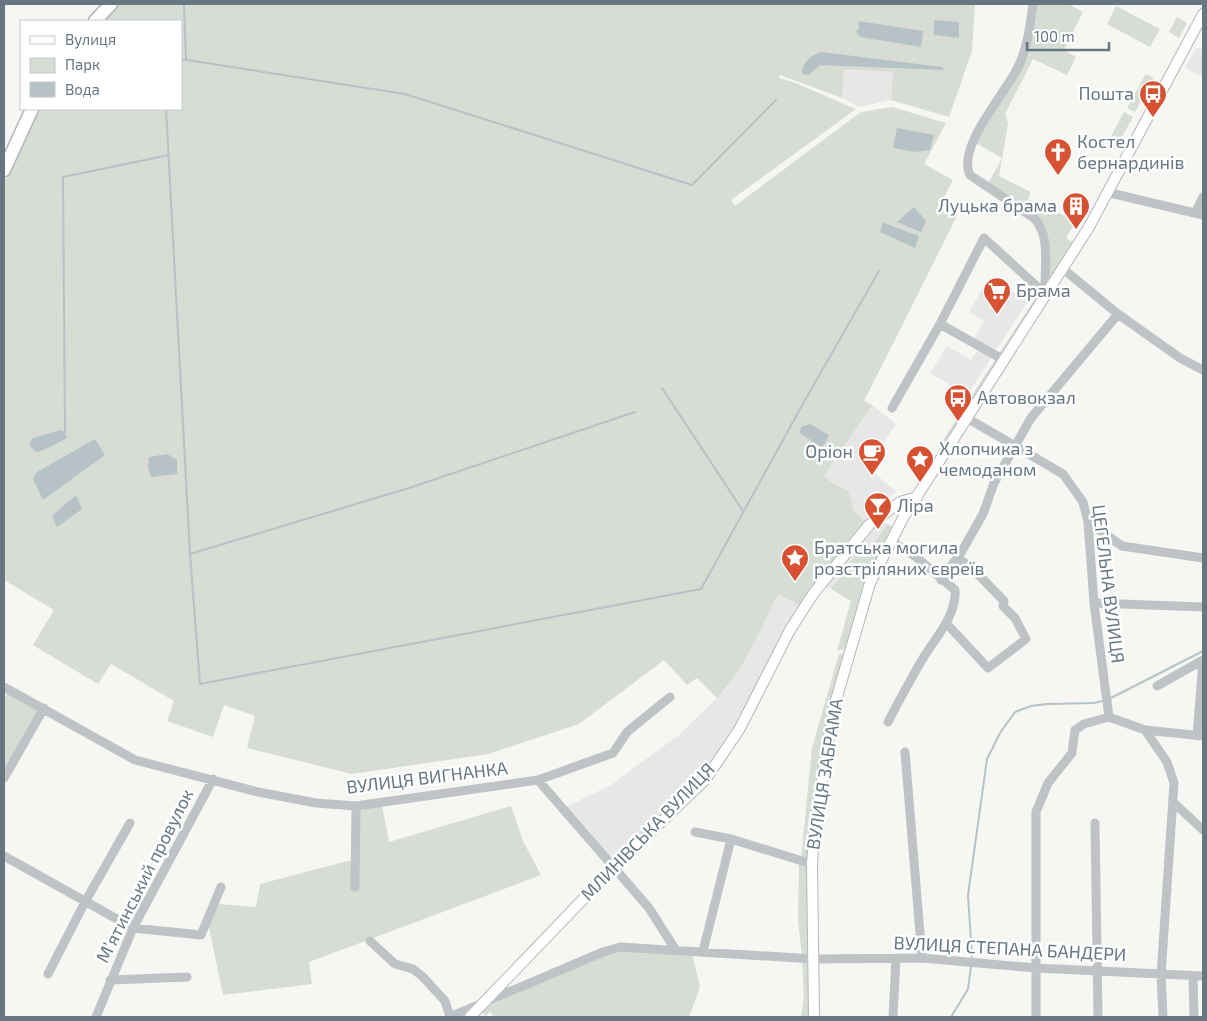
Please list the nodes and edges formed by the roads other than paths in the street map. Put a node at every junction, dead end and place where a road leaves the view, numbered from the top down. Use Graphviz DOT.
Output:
graph roads {
  1 [pos="111,4"];
  2 [pos="1033,4"];
  3 [pos="1203,14"];
  4 [pos="96,20"];
  5 [pos="32,110"];
  6 [pos="4,170"];
  7 [pos="1106,192"];
  8 [pos="1203,197"];
  9 [pos="1199,214"];
  10 [pos="1062,268"];
  11 [pos="1044,293"];
  12 [pos="1118,314"];
  13 [pos="940,324"];
  14 [pos="1004,360"];
  15 [pos="1203,370"];
  16 [pos="892,408"];
  17 [pos="967,418"];
  18 [pos="1014,444"];
  19 [pos="917,497"];
  20 [pos="1088,522"];
  21 [pos="890,540"];
  22 [pos="957,558"];
  23 [pos="1203,558"];
  24 [pos="941,580"];
  25 [pos="1094,603"];
  26 [pos="1203,607"];
  27 [pos="946,623"];
  28 [pos="1203,660"];
  29 [pos="1157,686"];
  30 [pos="4,687"];
  31 [pos="670,697"];
  32 [pos="44,708"];
  33 [pos="1109,717"];
  34 [pos="888,722"];
  35 [pos="1146,730"];
  36 [pos="1200,736"];
  37 [pos="905,752"];
  38 [pos="4,778"];
  39 [pos="213,779"];
  40 [pos="538,780"];
  41 [pos="1173,802"];
  42 [pos="356,806"];
  43 [pos="1095,823"];
  44 [pos="130,824"];
  45 [pos="1203,830"];
  46 [pos="695,832"];
  47 [pos="731,838"];
  48 [pos="4,856"];
  49 [pos="812,864"];
  50 [pos="614,867"];
  51 [pos="222,887"];
  52 [pos="355,887"];
  53 [pos="85,902"];
  54 [pos="133,928"];
  55 [pos="370,941"];
  56 [pos="675,949"];
  57 [pos="703,951"];
  58 [pos="814,958"];
  59 [pos="896,958"];
  60 [pos="922,958"];
  61 [pos="1036,968"];
  62 [pos="1098,970"];
  63 [pos="48,974"];
  64 [pos="1161,975"];
  65 [pos="1193,976"];
  66 [pos="1203,976"];
  67 [pos="186,977"];
  68 [pos="110,980"];
  69 [pos="481,1006"];
  70 [pos="96,1017"];
  71 [pos="450,1017"];
  72 [pos="470,1017"];
  73 [pos="814,1017"];
  74 [pos="893,1017"];
  75 [pos="1036,1017"];
  76 [pos="1098,1017"];
  77 [pos="1163,1017"];
  78 [pos="1194,1017"];
  1 -- 4 [label="highway"];
  2 -- 11 [label="street"];
  3 -- 7 [label="main road, ВУЛИЦЯ ЗАБРАМА"];
  5 -- 6 [label="highway"];
  7 -- 9 [label="street"];
  7 -- 10 [label="main road, ВУЛИЦЯ ЗАБРАМА"];
  8 -- 9 [label="street"];
  10 -- 11 [label="main road, ВУЛИЦЯ ЗАБРАМА"];
  10 -- 12 [label="street"];
  11 -- 13 [label="street"];
  11 -- 14 [label="main road, ВУЛИЦЯ ЗАБРАМА"];
  12 -- 15 [label="street"];
  12 -- 18 [label="street"];
  13 -- 14 [label="street"];
  13 -- 16 [label="street"];
  14 -- 17 [label="main road, ВУЛИЦЯ ЗАБРАМА"];
  17 -- 18 [label="street, ЦЕГЕЛЬНА ВУЛИЦЯ"];
  17 -- 19 [label="main road, ВУЛИЦЯ ЗАБРАМА"];
  18 -- 20 [label="street, ЦЕГЕЛЬНА ВУЛИЦЯ"];
  18 -- 22 [label="street"];
  19 -- 21 [label="main road, ВУЛИЦЯ ЗАБРАМА"];
  19 -- 50 [label="main road, МЛИНІВСЬКА ВУЛИЦЯ"];
  20 -- 23 [label="street"];
  20 -- 25 [label="street, ЦЕГЕЛЬНА ВУЛИЦЯ"];
  21 -- 24 [label="street"];
  21 -- 49 [label="main road, ВУЛИЦЯ ЗАБРАМА"];
  22 -- 24 [label="street"];
  22 -- 27 [label="street"];
  24 -- 27 [label="street"];
  25 -- 26 [label="street"];
  25 -- 33 [label="street, ЦЕГЕЛЬНА ВУЛИЦЯ"];
  27 -- 34 [label="street"];
  28 -- 29 [label="street"];
  28 -- 36 [label="street"];
  30 -- 32 [label="street, ВУЛИЦЯ ВИГНАНКА"];
  31 -- 40 [label="street, ВУЛИЦЯ ВИГНАНКА"];
  32 -- 38 [label="street"];
  32 -- 39 [label="street, ВУЛИЦЯ ВИГНАНКА"];
  33 -- 35 [label="street"];
  33 -- 61 [label="street"];
  35 -- 36 [label="street"];
  35 -- 41 [label="street"];
  37 -- 60 [label="street"];
  39 -- 42 [label="street, ВУЛИЦЯ ВИГНАНКА"];
  39 -- 54 [label="street, Мʼятинський провулок"];
  40 -- 42 [label="street, ВУЛИЦЯ ВИГНАНКА"];
  40 -- 50 [label="street"];
  41 -- 45 [label="street"];
  41 -- 64 [label="street"];
  42 -- 52 [label="street"];
  43 -- 62 [label="street"];
  44 -- 53 [label="street"];
  46 -- 47 [label="street"];
  47 -- 49 [label="street"];
  47 -- 57 [label="street"];
  48 -- 53 [label="street"];
  49 -- 58 [label="main road, ВУЛИЦЯ ЗАБРАМА"];
  50 -- 56 [label="street"];
  50 -- 69 [label="main road, МЛИНІВСЬКА ВУЛИЦЯ"];
  51 -- 54 [label="street"];
  53 -- 54 [label="street"];
  53 -- 63 [label="street"];
  54 -- 68 [label="street, Мʼятинський провулок"];
  55 -- 71 [label="street"];
  56 -- 57 [label="street, ВУЛИЦЯ СТЕПАНА БАНДЕРИ"];
  56 -- 69 [label="street, ВУЛИЦЯ СТЕПАНА БАНДЕРИ"];
  57 -- 58 [label="street, ВУЛИЦЯ СТЕПАНА БАНДЕРИ"];
  58 -- 59 [label="street, ВУЛИЦЯ СТЕПАНА БАНДЕРИ"];
  58 -- 73 [label="main road, ВУЛИЦЯ ЗАБРАМА"];
  59 -- 60 [label="street, ВУЛИЦЯ СТЕПАНА БАНДЕРИ"];
  59 -- 74 [label="street"];
  60 -- 61 [label="street, ВУЛИЦЯ СТЕПАНА БАНДЕРИ"];
  61 -- 62 [label="street, ВУЛИЦЯ СТЕПАНА БАНДЕРИ"];
  61 -- 75 [label="street"];
  62 -- 64 [label="street, ВУЛИЦЯ СТЕПАНА БАНДЕРИ"];
  62 -- 76 [label="street"];
  64 -- 65 [label="street, ВУЛИЦЯ СТЕПАНА БАНДЕРИ"];
  64 -- 77 [label="street"];
  65 -- 66 [label="street, ВУЛИЦЯ СТЕПАНА БАНДЕРИ"];
  65 -- 78 [label="street"];
  67 -- 68 [label="street"];
  68 -- 70 [label="street, Мʼятинський провулок"];
  69 -- 71 [label="street, ВУЛИЦЯ СТЕПАНА БАНДЕРИ"];
  69 -- 72 [label="main road, МЛИНІВСЬКА ВУЛИЦЯ"];
}
